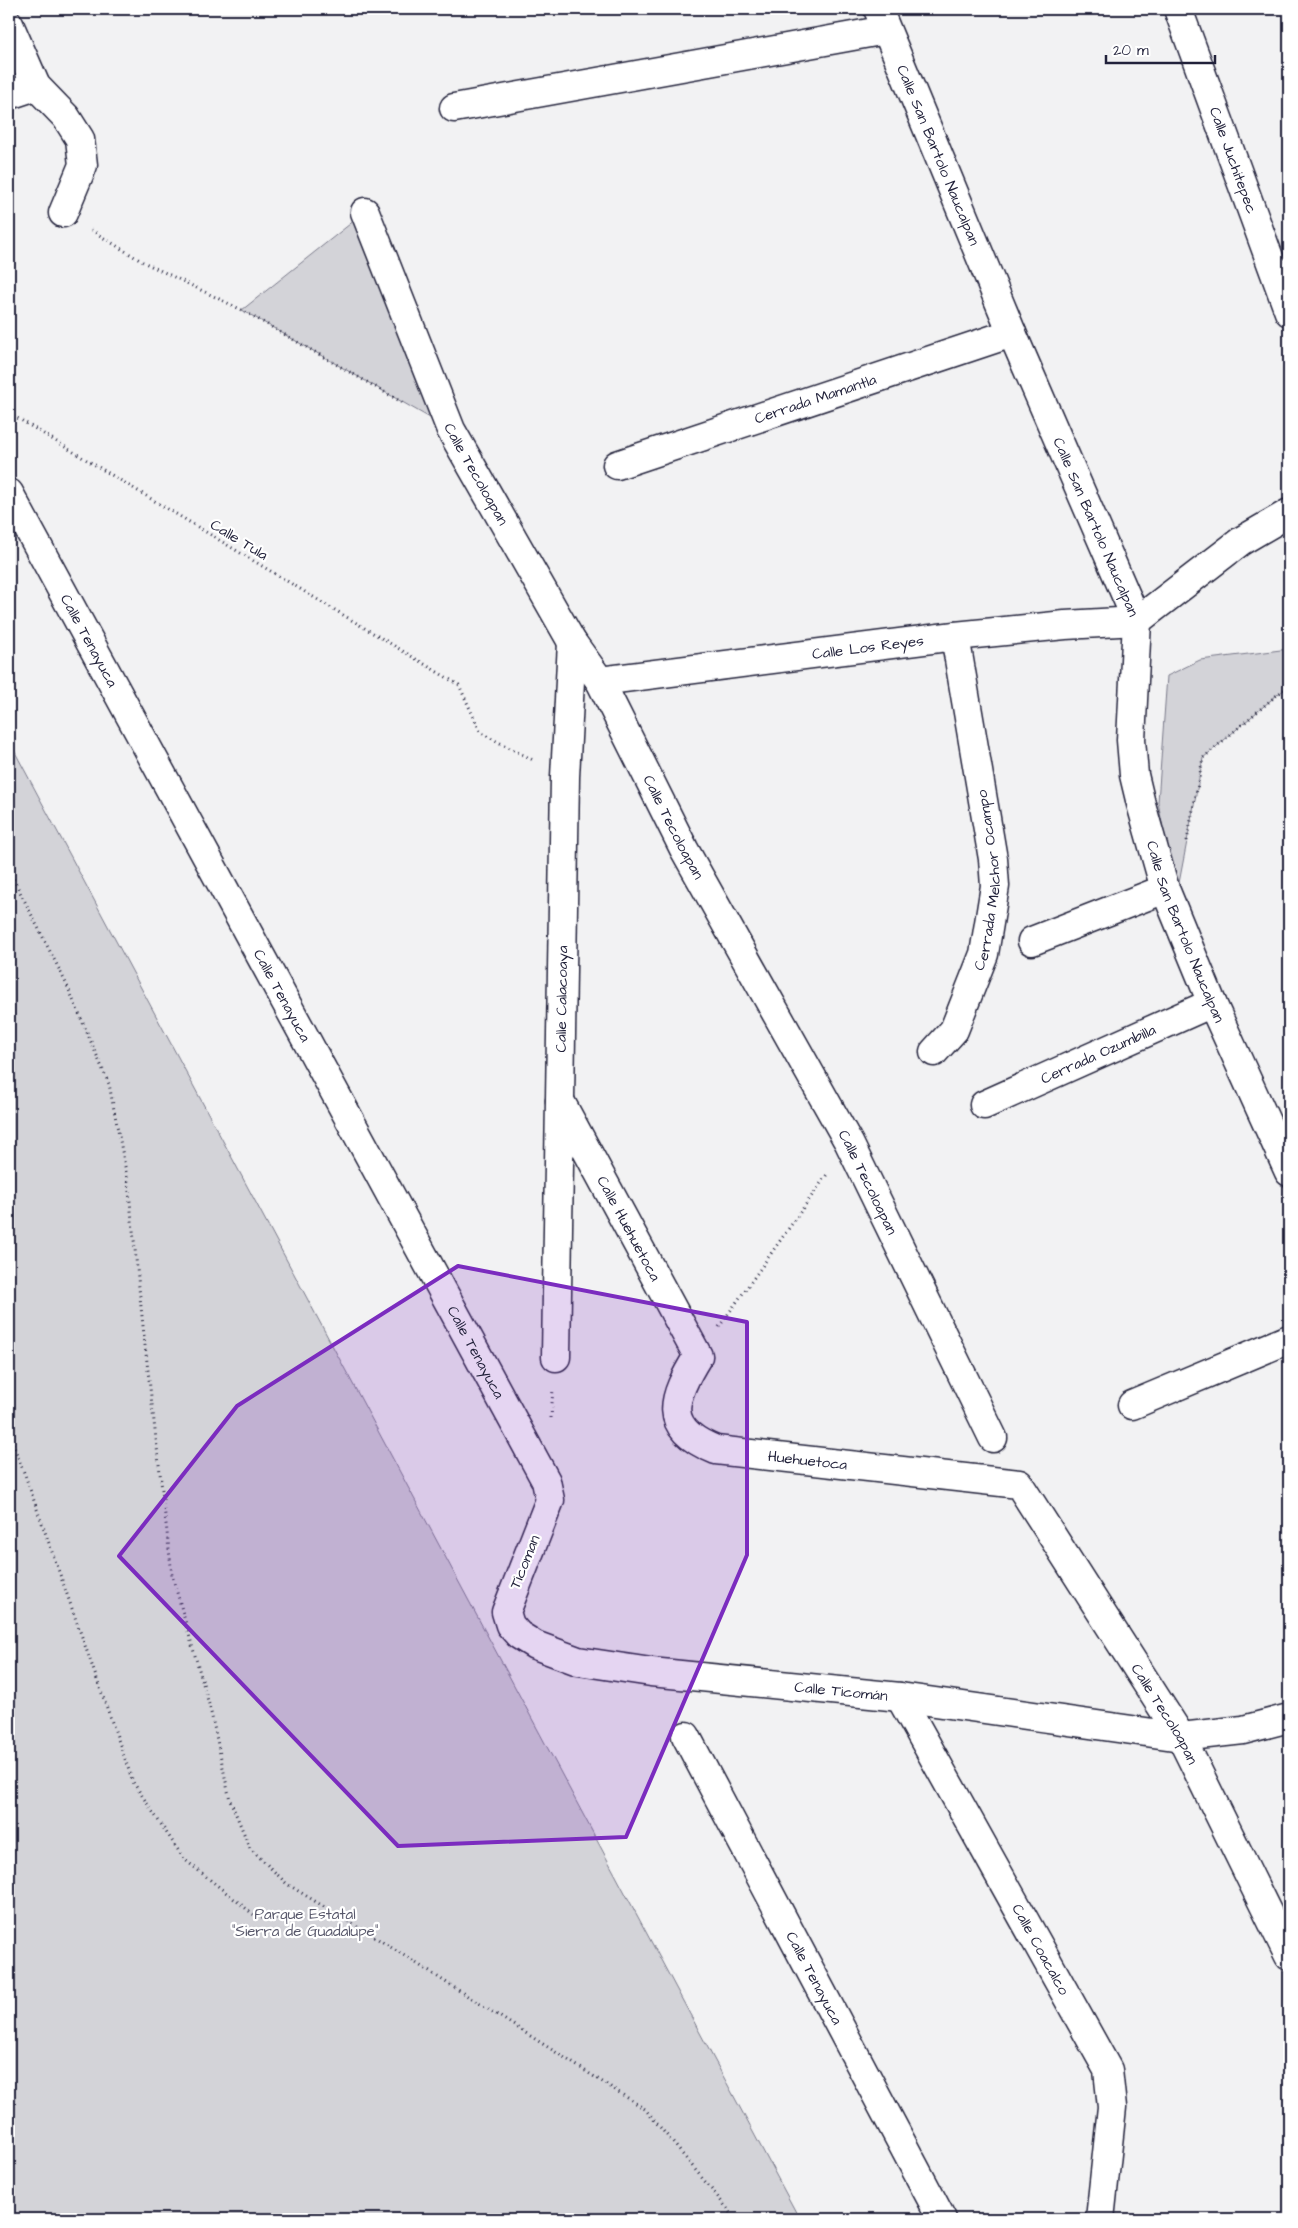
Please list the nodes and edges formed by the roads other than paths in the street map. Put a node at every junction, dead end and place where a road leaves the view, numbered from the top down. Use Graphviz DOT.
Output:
graph roads {
  1 [pos="1178,9"];
  2 [pos="882,19"];
  3 [pos="9,24"];
  4 [pos="36,86"];
  5 [pos="9,95"];
  6 [pos="454,108"];
  7 [pos="364,212"];
  8 [pos="63,213"];
  9 [pos="1289,312"];
  10 [pos="1012,333"];
  11 [pos="617,465"];
  12 [pos="9,493"];
  13 [pos="1289,513"];
  14 [pos="1137,621"];
  15 [pos="955,636"];
  16 [pos="572,642"];
  17 [pos="600,681"];
  18 [pos="1165,890"];
  19 [pos="1032,941"];
  20 [pos="1212,1003"];
  21 [pos="934,1052"];
  22 [pos="560,1101"];
  23 [pos="984,1105"];
  24 [pos="1289,1172"];
  25 [pos="1289,1339"];
  26 [pos="698,1356"];
  27 [pos="556,1357"];
  28 [pos="1132,1405"];
  29 [pos="993,1438"];
  30 [pos="1019,1484"];
  31 [pos="550,1500"];
  32 [pos="510,1625"];
  33 [pos="900,1697"];
  34 [pos="1289,1718"];
  35 [pos="686,1736"];
  36 [pos="1181,1737"];
  37 [pos="1289,1956"];
  38 [pos="942,2219"];
  39 [pos="1100,2219"];
  1 -- 9 [label="street, Calle Juchitepec"];
  2 -- 6 [label="street"];
  2 -- 10 [label="street, Calle San Bartolo Naucalpan"];
  3 -- 4 [label="street"];
  4 -- 5 [label="street"];
  4 -- 8 [label="street"];
  7 -- 16 [label="street, Calle Tecoloapan"];
  10 -- 11 [label="street, Cerrada Mamantla"];
  10 -- 14 [label="street, Calle San Bartolo Naucalpan"];
  12 -- 31 [label="street, Calle Tenayuca"];
  13 -- 14 [label="street"];
  14 -- 15 [label="street, Calle Los Reyes"];
  14 -- 18 [label="street, Calle San Bartolo Naucalpan"];
  15 -- 17 [label="street, Calle Los Reyes"];
  15 -- 21 [label="street, Cerrada Melchor Ocampo"];
  16 -- 17 [label="street, Calle Tecoloapan"];
  16 -- 22 [label="street, Calle Calacoaya"];
  17 -- 29 [label="street, Calle Tecoloapan"];
  18 -- 19 [label="street"];
  18 -- 20 [label="street, Calle San Bartolo Naucalpan"];
  20 -- 23 [label="street, Cerrada Ozumbilla"];
  20 -- 24 [label="street, Calle San Bartolo Naucalpan"];
  22 -- 26 [label="street, Calle Huehuetoca"];
  22 -- 27 [label="street, Calle Calacoaya"];
  25 -- 28 [label="street"];
  26 -- 30 [label="street, Huehuetoca"];
  30 -- 36 [label="street, Calle Tecoloapan"];
  31 -- 32 [label="street, Ticoman"];
  32 -- 33 [label="street, Calle Ticomán"];
  33 -- 36 [label="street, Calle Ticomán"];
  33 -- 39 [label="street, Calle Coacalco"];
  34 -- 36 [label="street, Calle Ticomán"];
  35 -- 38 [label="street, Calle Tenayuca"];
  36 -- 37 [label="street, Calle Tecoloapan"];
}
